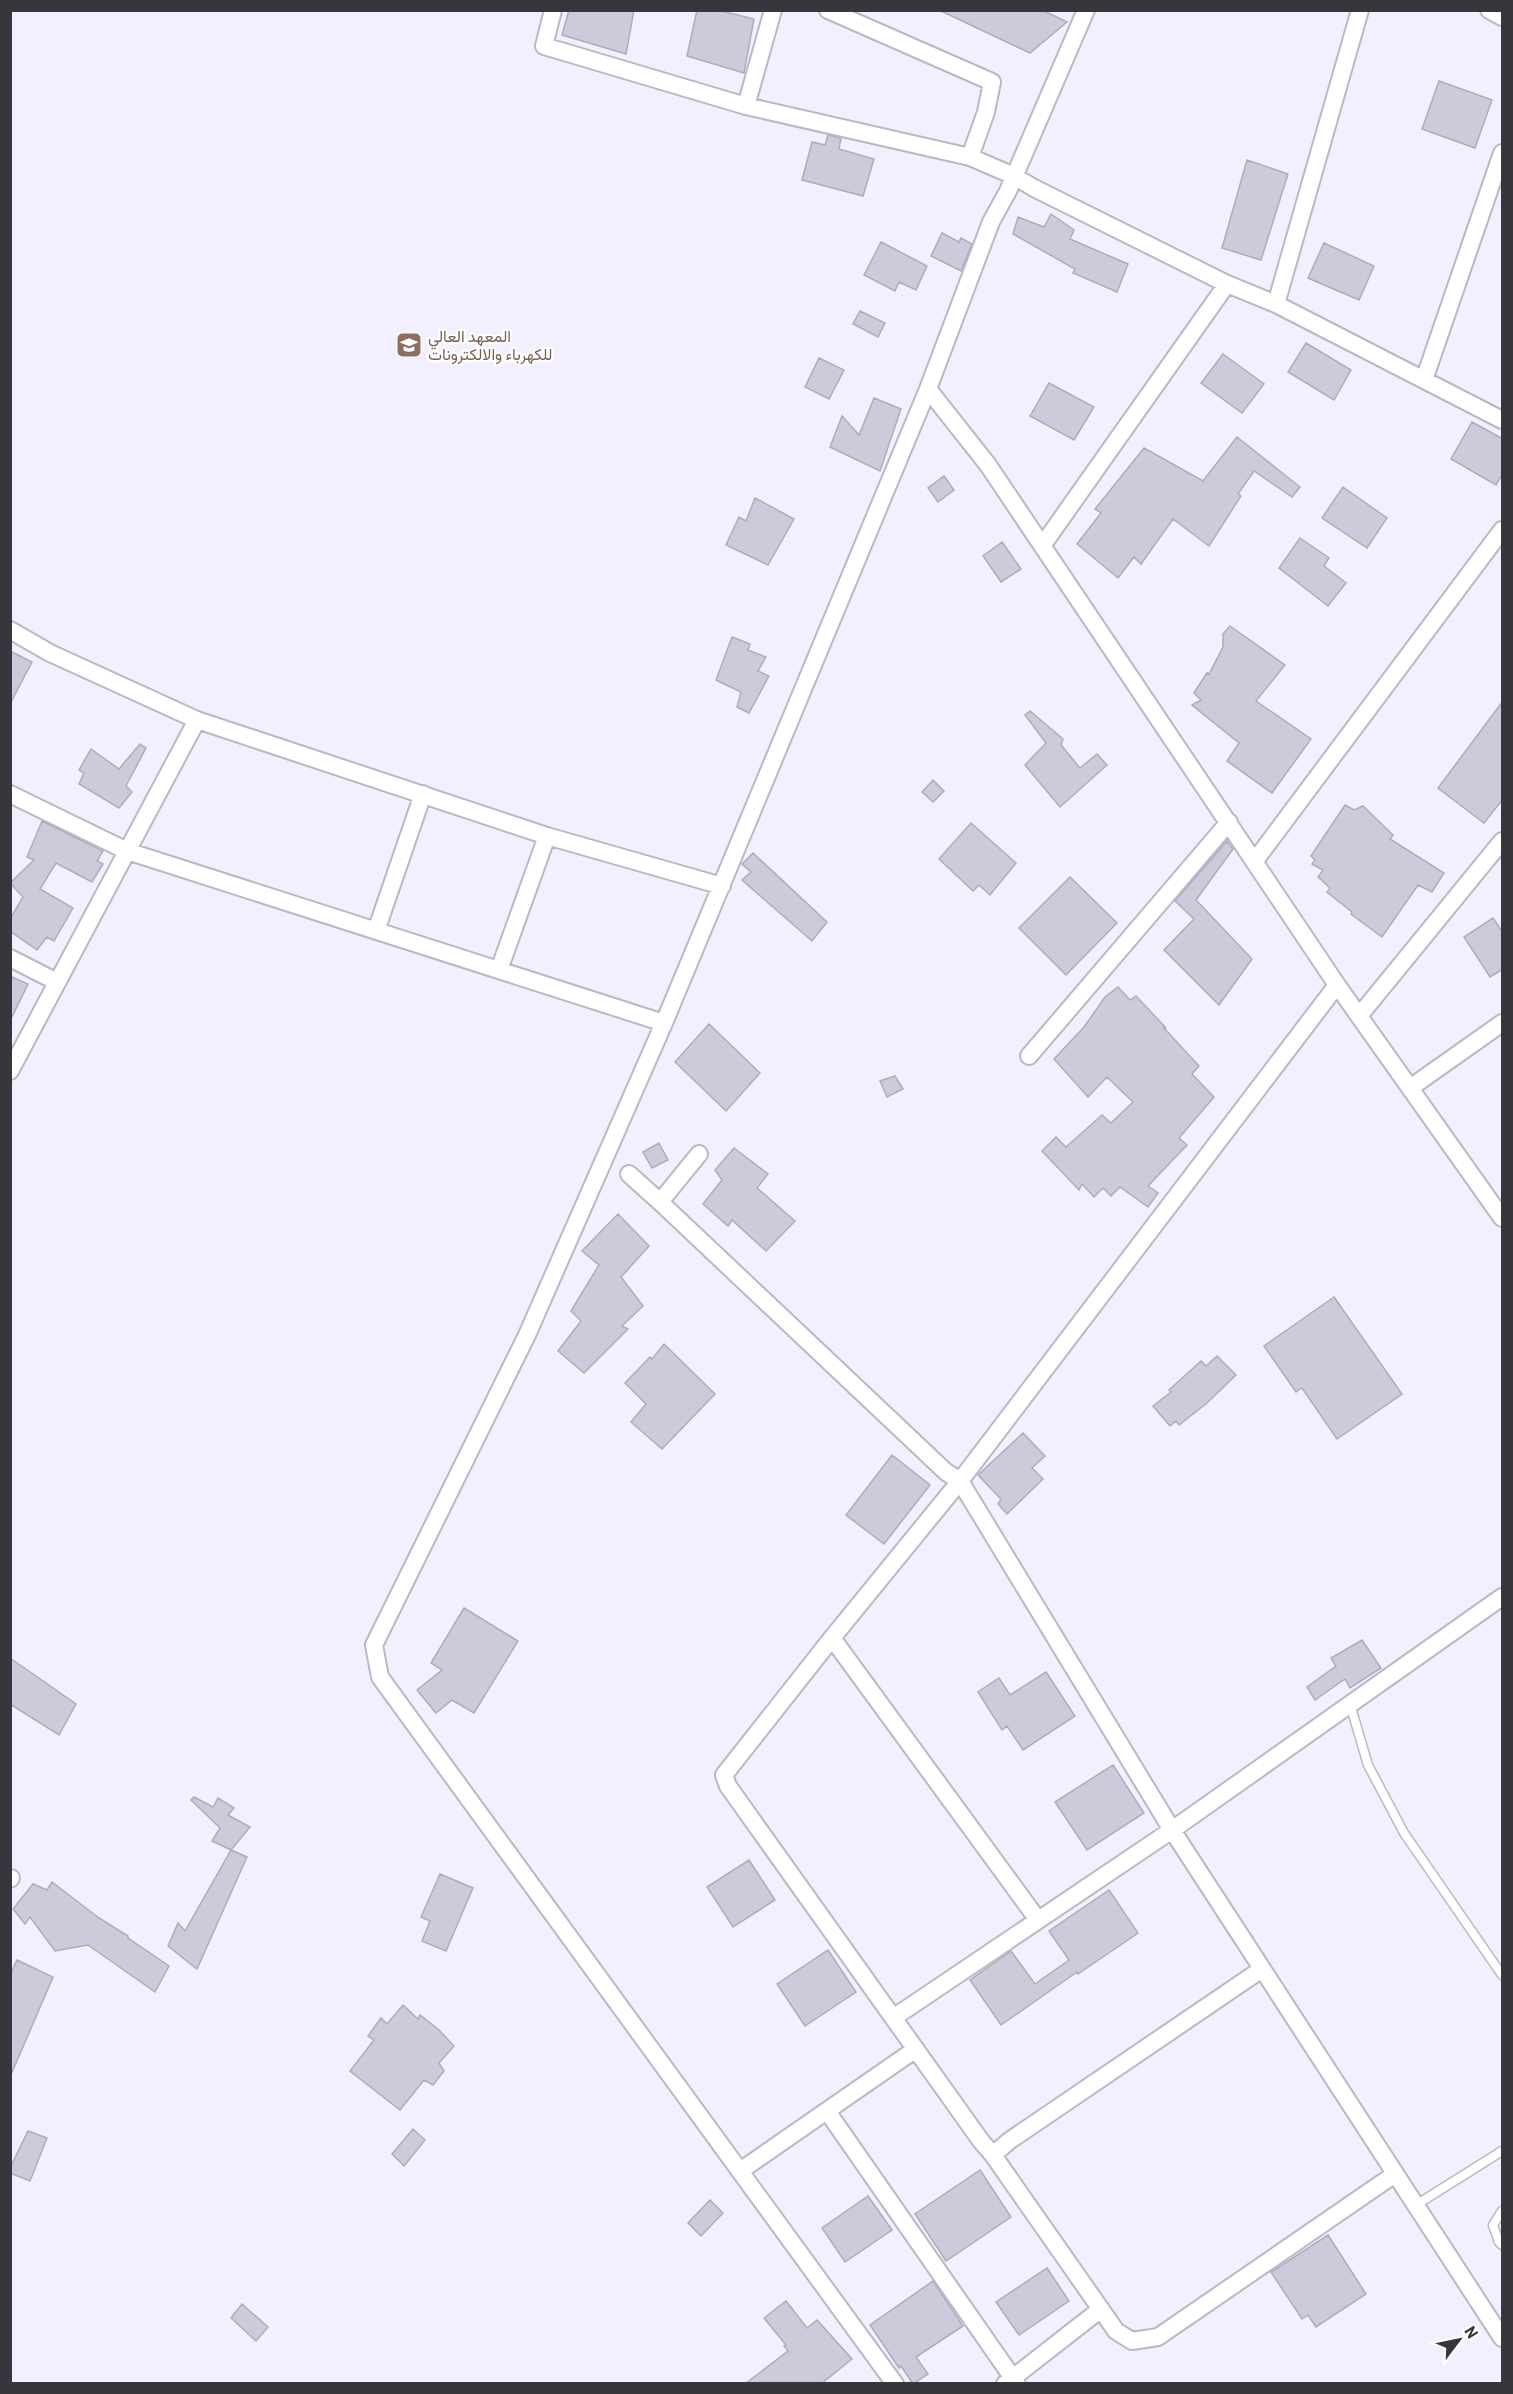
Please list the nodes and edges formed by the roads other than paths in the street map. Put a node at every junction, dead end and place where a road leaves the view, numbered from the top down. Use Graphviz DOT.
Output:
graph roads {
  1 [pos="553,10"];
  2 [pos="773,10"];
  3 [pos="828,10"];
  4 [pos="1086,10"];
  5 [pos="1360,10"];
  6 [pos="1489,10"];
  7 [pos="1503,17"];
  8 [pos="746,106"];
  9 [pos="1503,153"];
  10 [pos="970,157"];
  11 [pos="1014,176"];
  12 [pos="1227,284"];
  13 [pos="1276,304"];
  14 [pos="1424,380"];
  15 [pos="928,389"];
  16 [pos="1503,420"];
  17 [pos="1503,530"];
  18 [pos="1042,546"];
  19 [pos="10,630"];
  20 [pos="196,720"];
  21 [pos="10,794"];
  22 [pos="423,795"];
  23 [pos="1229,822"];
  24 [pos="546,836"];
  25 [pos="1503,841"];
  26 [pos="127,851"];
  27 [pos="1254,862"];
  28 [pos="722,886"];
  29 [pos="376,931"];
  30 [pos="10,958"];
  31 [pos="499,970"];
  32 [pos="57,982"];
  33 [pos="1337,985"];
  34 [pos="1359,1016"];
  35 [pos="664,1023"];
  36 [pos="1503,1023"];
  37 [pos="1029,1056"];
  38 [pos="10,1071"];
  39 [pos="1410,1088"];
  40 [pos="699,1154"];
  41 [pos="628,1174"];
  42 [pos="660,1202"];
  43 [pos="1503,1218"];
  44 [pos="960,1481"];
  45 [pos="1503,1597"];
  46 [pos="832,1638"];
  47 [pos="1350,1704"];
  48 [pos="1172,1830"];
  49 [pos="1038,1920"];
  50 [pos="1262,1969"];
  51 [pos="1503,1976"];
  52 [pos="893,2018"];
  53 [pos="916,2049"];
  54 [pos="827,2111"];
  55 [pos="1503,2151"];
  56 [pos="993,2155"];
  57 [pos="740,2170"];
  58 [pos="1395,2174"];
  59 [pos="1416,2205"];
  60 [pos="1503,2211"];
  61 [pos="1503,2245"];
  62 [pos="1101,2309"];
  63 [pos="1503,2338"];
  64 [pos="1011,2382"];
  65 [pos="895,2384"];
  1 -- 8 [label="street"];
  2 -- 8 [label="street"];
  3 -- 10 [label="street"];
  4 -- 11 [label="street"];
  5 -- 13 [label="street"];
  6 -- 7 [label="street"];
  8 -- 10 [label="street"];
  9 -- 14 [label="street"];
  10 -- 11 [label="street"];
  11 -- 12 [label="street"];
  11 -- 15 [label="street"];
  12 -- 13 [label="street"];
  12 -- 18 [label="street"];
  13 -- 14 [label="street"];
  14 -- 16 [label="street"];
  15 -- 18 [label="street"];
  15 -- 28 [label="street"];
  17 -- 27 [label="street"];
  18 -- 23 [label="street"];
  19 -- 20 [label="street"];
  20 -- 22 [label="street"];
  20 -- 26 [label="street"];
  21 -- 26 [label="street"];
  22 -- 24 [label="street"];
  22 -- 29 [label="street"];
  23 -- 27 [label="street"];
  23 -- 37 [label="street"];
  24 -- 28 [label="street"];
  24 -- 31 [label="street"];
  25 -- 34 [label="street"];
  26 -- 29 [label="street"];
  26 -- 32 [label="street"];
  27 -- 33 [label="street"];
  28 -- 35 [label="street"];
  29 -- 31 [label="street"];
  30 -- 32 [label="street"];
  31 -- 35 [label="street"];
  32 -- 38 [label="street"];
  33 -- 34 [label="street"];
  33 -- 44 [label="street"];
  34 -- 39 [label="street"];
  35 -- 57 [label="street"];
  36 -- 39 [label="street"];
  39 -- 43 [label="street"];
  40 -- 42 [label="street"];
  41 -- 42 [label="street"];
  42 -- 44 [label="street"];
  44 -- 46 [label="street"];
  44 -- 48 [label="street"];
  45 -- 47 [label="street"];
  46 -- 49 [label="street"];
  46 -- 52 [label="street"];
  47 -- 48 [label="street"];
  47 -- 51 [label="lane"];
  48 -- 49 [label="street"];
  48 -- 50 [label="street"];
  49 -- 52 [label="street"];
  50 -- 56 [label="street"];
  50 -- 58 [label="street"];
  52 -- 53 [label="street"];
  53 -- 54 [label="street"];
  53 -- 56 [label="street"];
  54 -- 57 [label="street"];
  54 -- 64 [label="street"];
  55 -- 59 [label="lane"];
  56 -- 62 [label="street"];
  57 -- 65 [label="street"];
  58 -- 59 [label="street"];
  58 -- 62 [label="street"];
  59 -- 63 [label="street"];
  60 -- 61 [label="lane"];
  62 -- 64 [label="street"];
}
